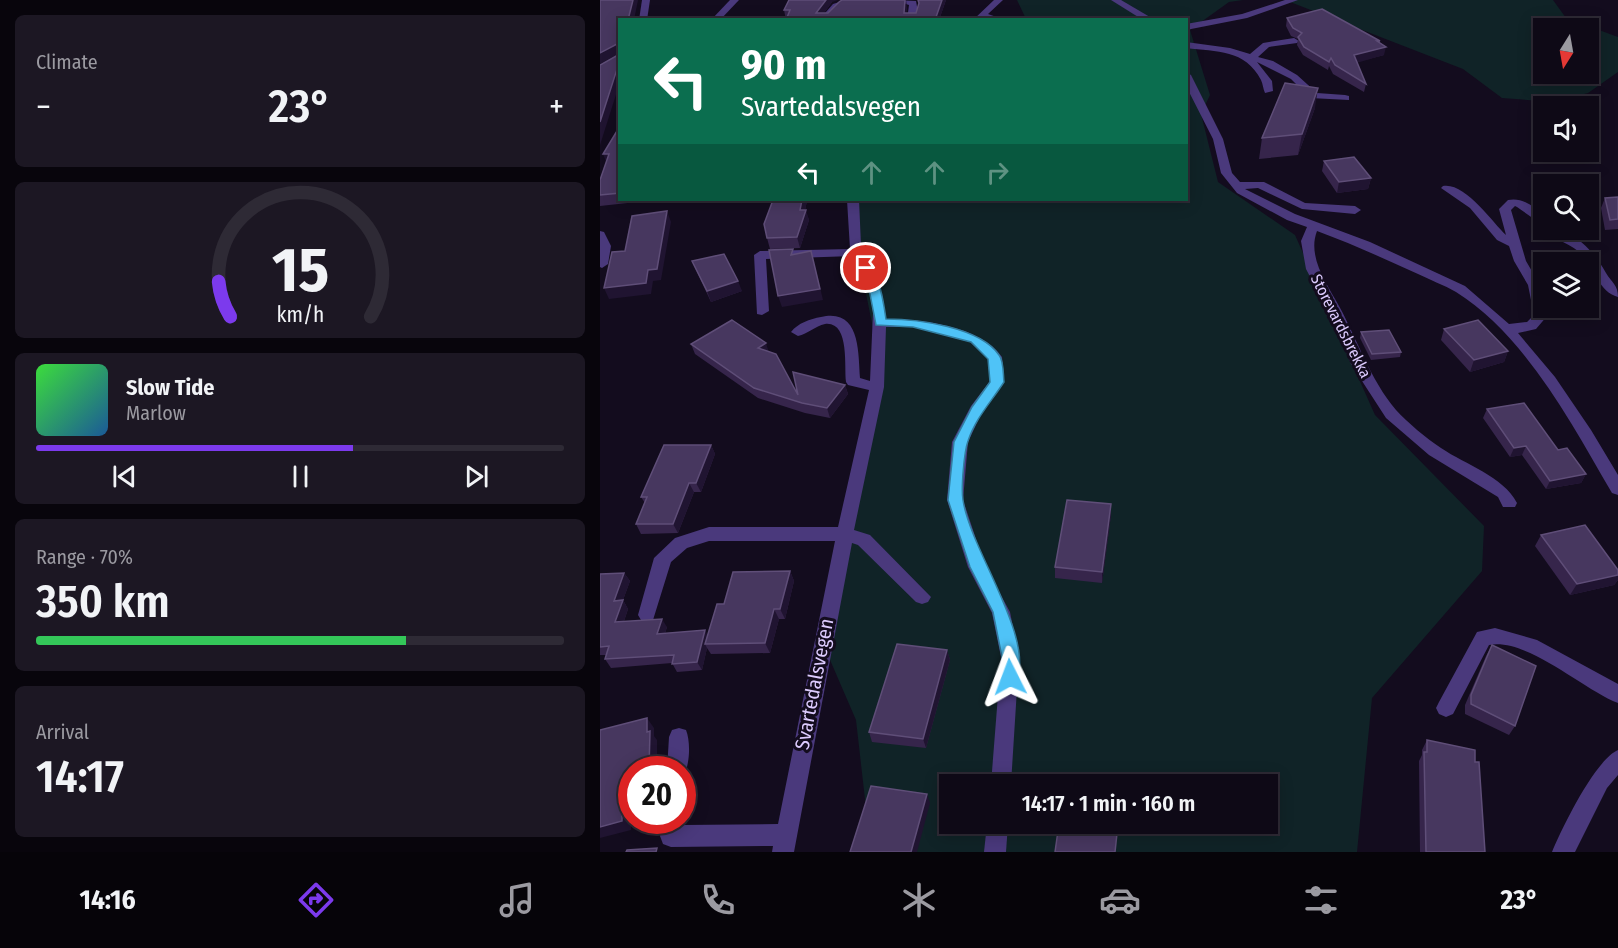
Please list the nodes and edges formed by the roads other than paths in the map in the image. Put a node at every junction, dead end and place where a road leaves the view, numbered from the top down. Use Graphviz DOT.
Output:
graph roads {
  1 [pos="646,0"];
  2 [pos="735,0"];
  3 [pos="855,0"];
  4 [pos="897,0"];
  5 [pos="999,0"];
  6 [pos="1115,0"];
  7 [pos="1293,0"];
  8 [pos="915,1"];
  9 [pos="979,17"];
  10 [pos="644,18"];
  11 [pos="718,18"];
  12 [pos="825,18"];
  13 [pos="911,18"];
  14 [pos="1146,18"];
  15 [pos="1188,30"];
  16 [pos="1294,41"];
  17 [pos="1188,45"];
  18 [pos="1251,57"];
  19 [pos="1188,79"];
  20 [pos="1268,91"];
  21 [pos="1345,98"];
  22 [pos="1236,186"];
  23 [pos="1447,188"];
  24 [pos="853,201"];
  25 [pos="1356,210"];
  26 [pos="1533,214"];
  27 [pos="1313,226"];
  28 [pos="600,235"];
  29 [pos="1568,240"];
  30 [pos="1516,244"];
  31 [pos="858,252"];
  32 [pos="602,264"];
  33 [pos="1618,293"];
  34 [pos="762,311"];
  35 [pos="880,323"];
  36 [pos="1507,328"];
  37 [pos="798,332"];
  38 [pos="877,387"];
  39 [pos="1618,489"];
  40 [pos="1509,503"];
  41 [pos="847,534"];
  42 [pos="922,597"];
  43 [pos="647,615"];
  44 [pos="1618,694"];
  45 [pos="1446,708"];
  46 [pos="680,737"];
  47 [pos="678,756"];
  48 [pos="1618,760"];
  49 [pos="1002,774"];
  50 [pos="671,834"];
  51 [pos="997,834"];
  52 [pos="784,843"];
  53 [pos="995,852"];
  54 [pos="1563,852"];
  1 -- 10 [label="street"];
  2 -- 11 [label="street"];
  3 -- 12 [label="street"];
  4 -- 8 [label="street"];
  5 -- 9 [label="street"];
  6 -- 14 [label="street"];
  7 -- 15 [label="street"];
  8 -- 13 [label="street"];
  16 -- 18 [label="street"];
  17 -- 18 [label="street"];
  18 -- 20 [label="street"];
  18 -- 21 [label="street"];
  19 -- 22 [label="street"];
  22 -- 25 [label="street"];
  22 -- 27 [label="street"];
  23 -- 30 [label="street"];
  24 -- 31 [label="street, Svartedalsvegen"];
  26 -- 30 [label="street"];
  27 -- 36 [label="street"];
  27 -- 40 [label="street, Storevardsbrekka"];
  28 -- 32 [label="street"];
  29 -- 33 [label="street"];
  30 -- 36 [label="street"];
  31 -- 34 [label="street"];
  31 -- 35 [label="street, Svartedalsvegen"];
  35 -- 38 [label="street, Svartedalsvegen"];
  35 -- 49 [label="street"];
  36 -- 39 [label="street"];
  37 -- 38 [label="street"];
  38 -- 41 [label="street, Svartedalsvegen"];
  41 -- 42 [label="street"];
  41 -- 43 [label="street"];
  41 -- 52 [label="street, Svartedalsvegen"];
  44 -- 45 [label="street"];
  46 -- 47 [label="street"];
  48 -- 54 [label="street"];
  50 -- 52 [label="street, Svartedalsvegen"];
  51 -- 53 [label="street"];
}
